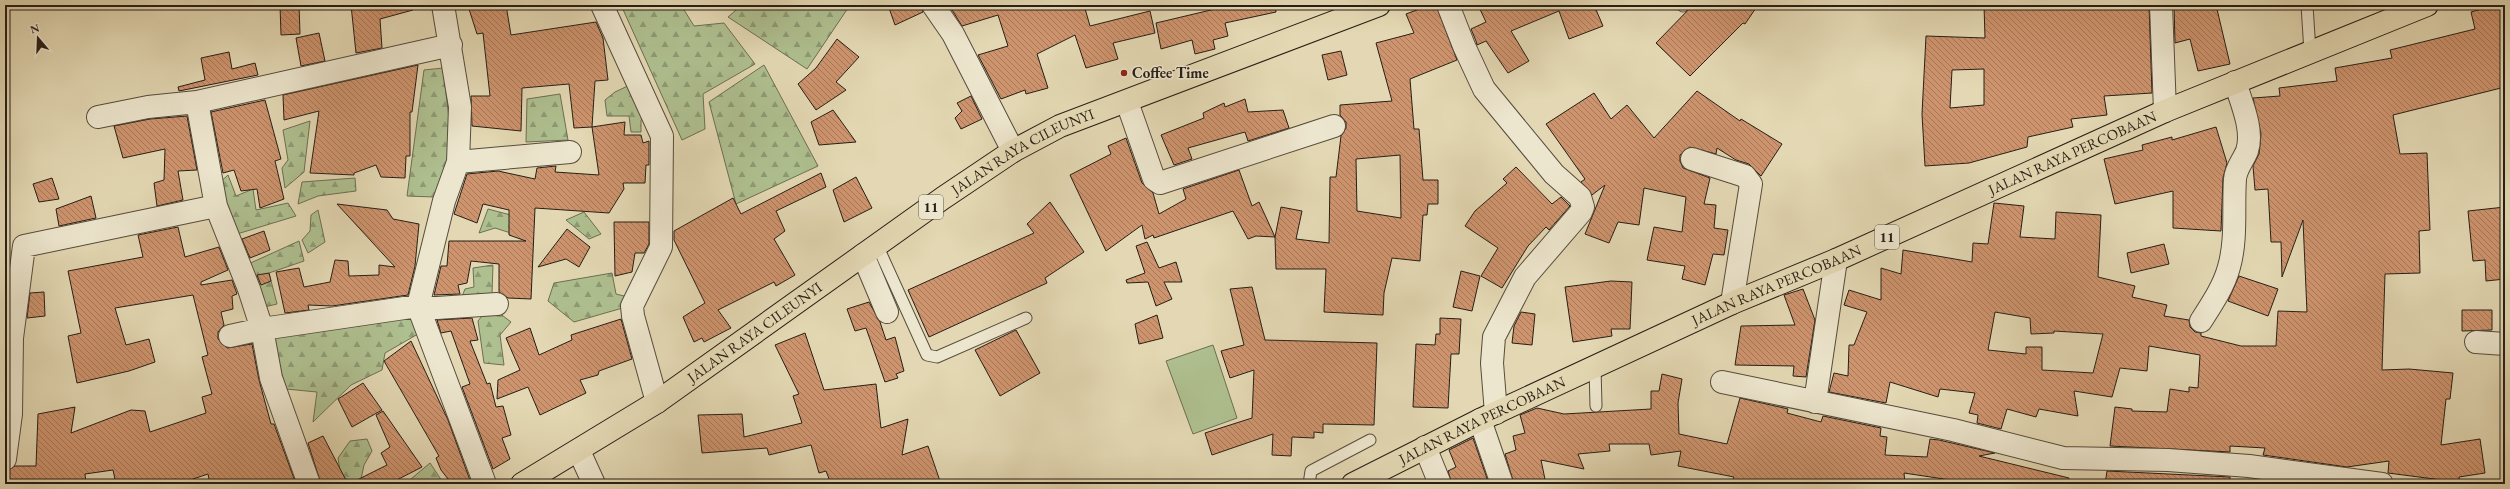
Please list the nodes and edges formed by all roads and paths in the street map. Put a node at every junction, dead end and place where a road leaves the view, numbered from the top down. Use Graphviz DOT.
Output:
graph roads {
  1 [pos="443,5"];
  2 [pos="602,5"];
  3 [pos="933,5"];
  4 [pos="1379,5"];
  5 [pos="1448,5"];
  6 [pos="2162,5"];
  7 [pos="2307,5"];
  8 [pos="2427,5"];
  9 [pos="451,45"];
  10 [pos="2310,52"];
  11 [pos="2235,82"];
  12 [pos="197,102"];
  13 [pos="1127,102"];
  14 [pos="2165,111"];
  15 [pos="98,118"];
  16 [pos="1334,126"];
  17 [pos="1013,151"];
  18 [pos="570,152"];
  19 [pos="1692,159"];
  20 [pos="458,162"];
  21 [pos="216,206"];
  22 [pos="870,250"];
  23 [pos="1836,260"];
  24 [pos="1732,303"];
  25 [pos="497,304"];
  26 [pos="418,306"];
  27 [pos="887,312"];
  28 [pos="1026,318"];
  29 [pos="2201,321"];
  30 [pos="262,329"];
  31 [pos="230,336"];
  32 [pos="2476,342"];
  33 [pos="2505,344"];
  34 [pos="1596,367"];
  35 [pos="1722,382"];
  36 [pos="657,402"];
  37 [pos="1815,402"];
  38 [pos="1596,406"];
  39 [pos="1488,417"];
  40 [pos="1370,440"];
  41 [pos="1425,448"];
  42 [pos="579,450"];
  43 [pos="5,458"];
  44 [pos="2350,481"];
  45 [pos="309,484"];
  46 [pos="485,484"];
  47 [pos="522,484"];
  48 [pos="594,484"];
  49 [pos="1309,484"];
  50 [pos="1354,484"];
  51 [pos="1440,484"];
  52 [pos="1502,484"];
  53 [pos="2382,484"];
  1 -- 9 [label="street"];
  2 -- 36 [label="street"];
  3 -- 17 [label="street"];
  4 -- 13 [label="highway, JALAN RAYA CILEUNYI / 11"];
  5 -- 39 [label="street"];
  6 -- 14 [label="street"];
  7 -- 10 [label="lane"];
  8 -- 10 [label="highway, JALAN RAYA PERCOBAAN / 11"];
  9 -- 12 [label="street"];
  9 -- 20 [label="street"];
  10 -- 11 [label="highway, JALAN RAYA PERCOBAAN / 11"];
  11 -- 14 [label="highway, JALAN RAYA PERCOBAAN / 11"];
  11 -- 29 [label="street"];
  12 -- 15 [label="street"];
  12 -- 21 [label="street"];
  13 -- 16 [label="street"];
  13 -- 17 [label="highway, JALAN RAYA CILEUNYI / 11"];
  14 -- 23 [label="highway, JALAN RAYA PERCOBAAN / 11"];
  17 -- 22 [label="highway, JALAN RAYA CILEUNYI / 11"];
  18 -- 20 [label="street"];
  19 -- 24 [label="street"];
  20 -- 26 [label="street"];
  21 -- 30 [label="street"];
  21 -- 43 [label="street"];
  22 -- 27 [label="street"];
  22 -- 28 [label="lane"];
  22 -- 36 [label="highway, JALAN RAYA CILEUNYI / 11"];
  23 -- 24 [label="highway, JALAN RAYA PERCOBAAN / 11"];
  23 -- 37 [label="street"];
  24 -- 34 [label="highway, JALAN RAYA PERCOBAAN / 11"];
  25 -- 26 [label="street"];
  26 -- 30 [label="street"];
  26 -- 46 [label="street"];
  30 -- 31 [label="street"];
  30 -- 45 [label="street"];
  32 -- 33 [label="street"];
  34 -- 38 [label="lane"];
  34 -- 39 [label="highway, JALAN RAYA PERCOBAAN / 11"];
  35 -- 37 [label="street"];
  36 -- 42 [label="highway, JALAN RAYA CILEUNYI / 11"];
  37 -- 44 [label="street"];
  39 -- 41 [label="highway, JALAN RAYA PERCOBAAN / 11"];
  39 -- 52 [label="street"];
  40 -- 49 [label="lane"];
  41 -- 50 [label="highway, JALAN RAYA PERCOBAAN / 11"];
  41 -- 51 [label="street"];
  42 -- 47 [label="highway, JALAN RAYA CILEUNYI / 11"];
  42 -- 48 [label="street"];
  44 -- 53 [label="street"];
}
